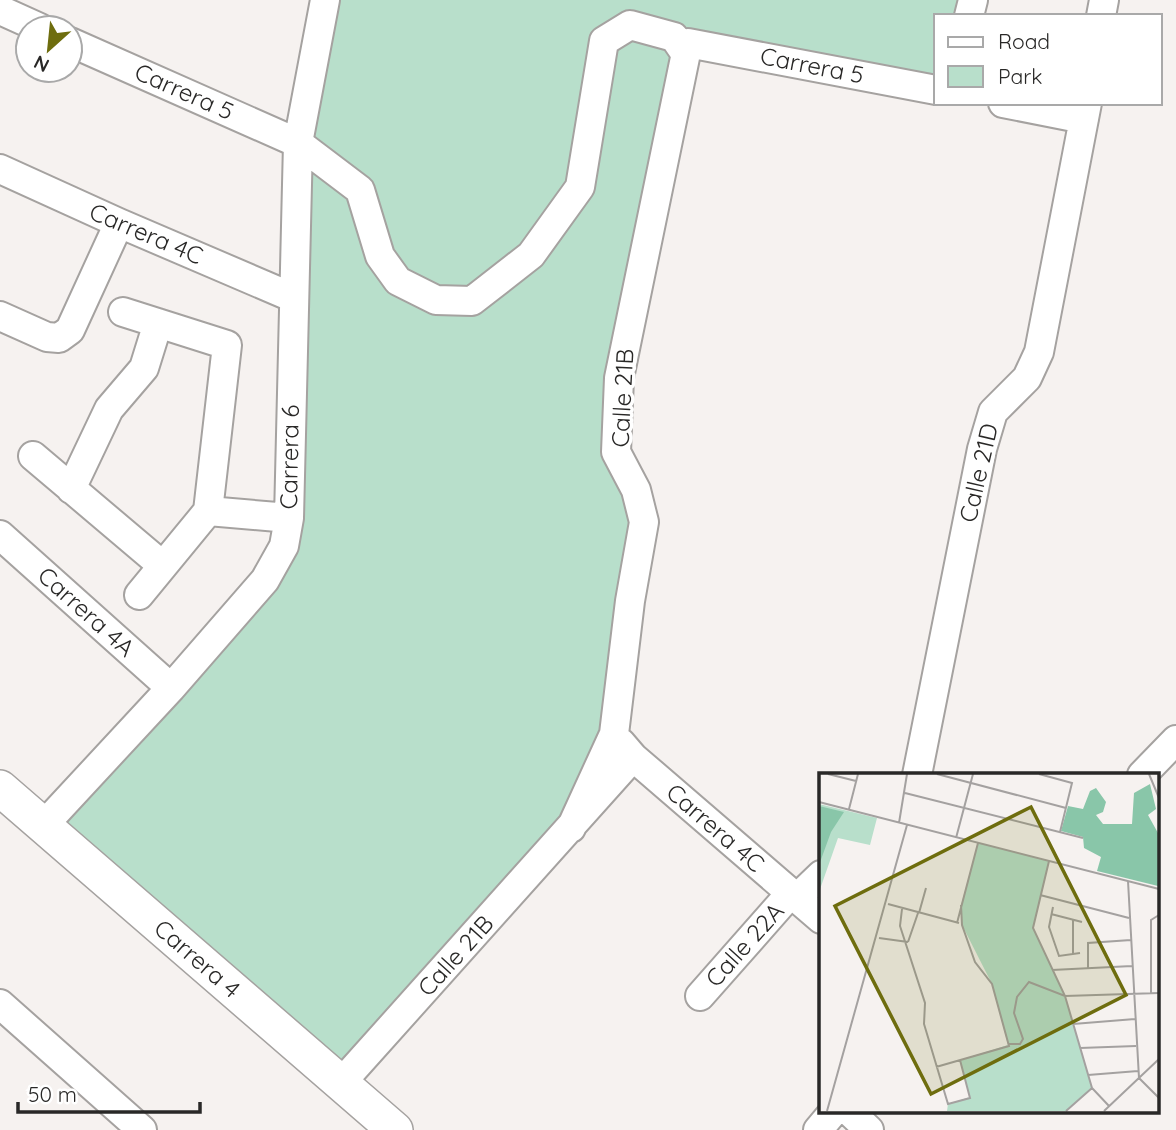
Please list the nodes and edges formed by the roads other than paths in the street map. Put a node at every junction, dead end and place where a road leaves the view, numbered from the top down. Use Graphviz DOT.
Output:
graph roads {
  1 [pos="325,0"];
  2 [pos="84,47"];
  3 [pos="687,48"];
  4 [pos="934,90"];
  5 [pos="1024,105"];
  6 [pos="1086,111"];
  7 [pos="298,143"];
  8 [pos="0,169"];
  9 [pos="119,223"];
  10 [pos="294,298"];
  11 [pos="123,312"];
  12 [pos="0,316"];
  13 [pos="158,323"];
  14 [pos="33,456"];
  15 [pos="71,489"];
  16 [pos="208,511"];
  17 [pos="289,518"];
  18 [pos="0,535"];
  19 [pos="163,566"];
  20 [pos="139,595"];
  21 [pos="171,688"];
  22 [pos="614,734"];
  23 [pos="1176,740"];
  24 [pos="633,757"];
  25 [pos="917,773"];
  26 [pos="1144,773"];
  27 [pos="0,788"];
  28 [pos="43,826"];
  29 [pos="571,828"];
  30 [pos="819,876"];
  31 [pos="793,896"];
  32 [pos="819,917"];
  33 [pos="700,996"];
  34 [pos="0,1004"];
  35 [pos="341,1083"];
  36 [pos="833,1112"];
  37 [pos="850,1112"];
  38 [pos="142,1130"];
  39 [pos="395,1130"];
  40 [pos="818,1130"];
  41 [pos="869,1130"];
  1 -- 7 [label="street, Carrera 6"];
  2 -- 7 [label="street, Carrera 5"];
  3 -- 4 [label="street, Carrera 5"];
  3 -- 7 [label="street, Carrera 5"];
  3 -- 22 [label="street, Calle 21B"];
  5 -- 6 [label="street"];
  6 -- 25 [label="street, Calle 21D"];
  7 -- 10 [label="street, Carrera 6"];
  8 -- 9 [label="street, Carrera 4C"];
  9 -- 10 [label="street, Carrera 4C"];
  9 -- 12 [label="street"];
  10 -- 17 [label="street, Carrera 6"];
  11 -- 13 [label="street"];
  13 -- 15 [label="street"];
  13 -- 16 [label="street"];
  14 -- 15 [label="street"];
  15 -- 19 [label="street"];
  16 -- 17 [label="street"];
  16 -- 19 [label="street"];
  17 -- 21 [label="street, Carrera 6"];
  18 -- 21 [label="street, Carrera 4A"];
  19 -- 20 [label="street"];
  21 -- 28 [label="street, Carrera 6"];
  22 -- 24 [label="street, Carrera 4C"];
  22 -- 29 [label="street, Calle 21B"];
  23 -- 26 [label="street"];
  24 -- 29 [label="street, Calle 21B"];
  24 -- 31 [label="street, Carrera 4C"];
  27 -- 28 [label="main road, Carrera 4"];
  28 -- 35 [label="main road, Carrera 4"];
  29 -- 35 [label="street, Calle 21B"];
  30 -- 31 [label="street, Calle 22A"];
  31 -- 32 [label="street, Carrera 4C"];
  31 -- 33 [label="street, Calle 22A"];
  34 -- 38 [label="street"];
  35 -- 39 [label="main road, Carrera 4"];
  36 -- 40 [label="street"];
  37 -- 41 [label="street"];
}
